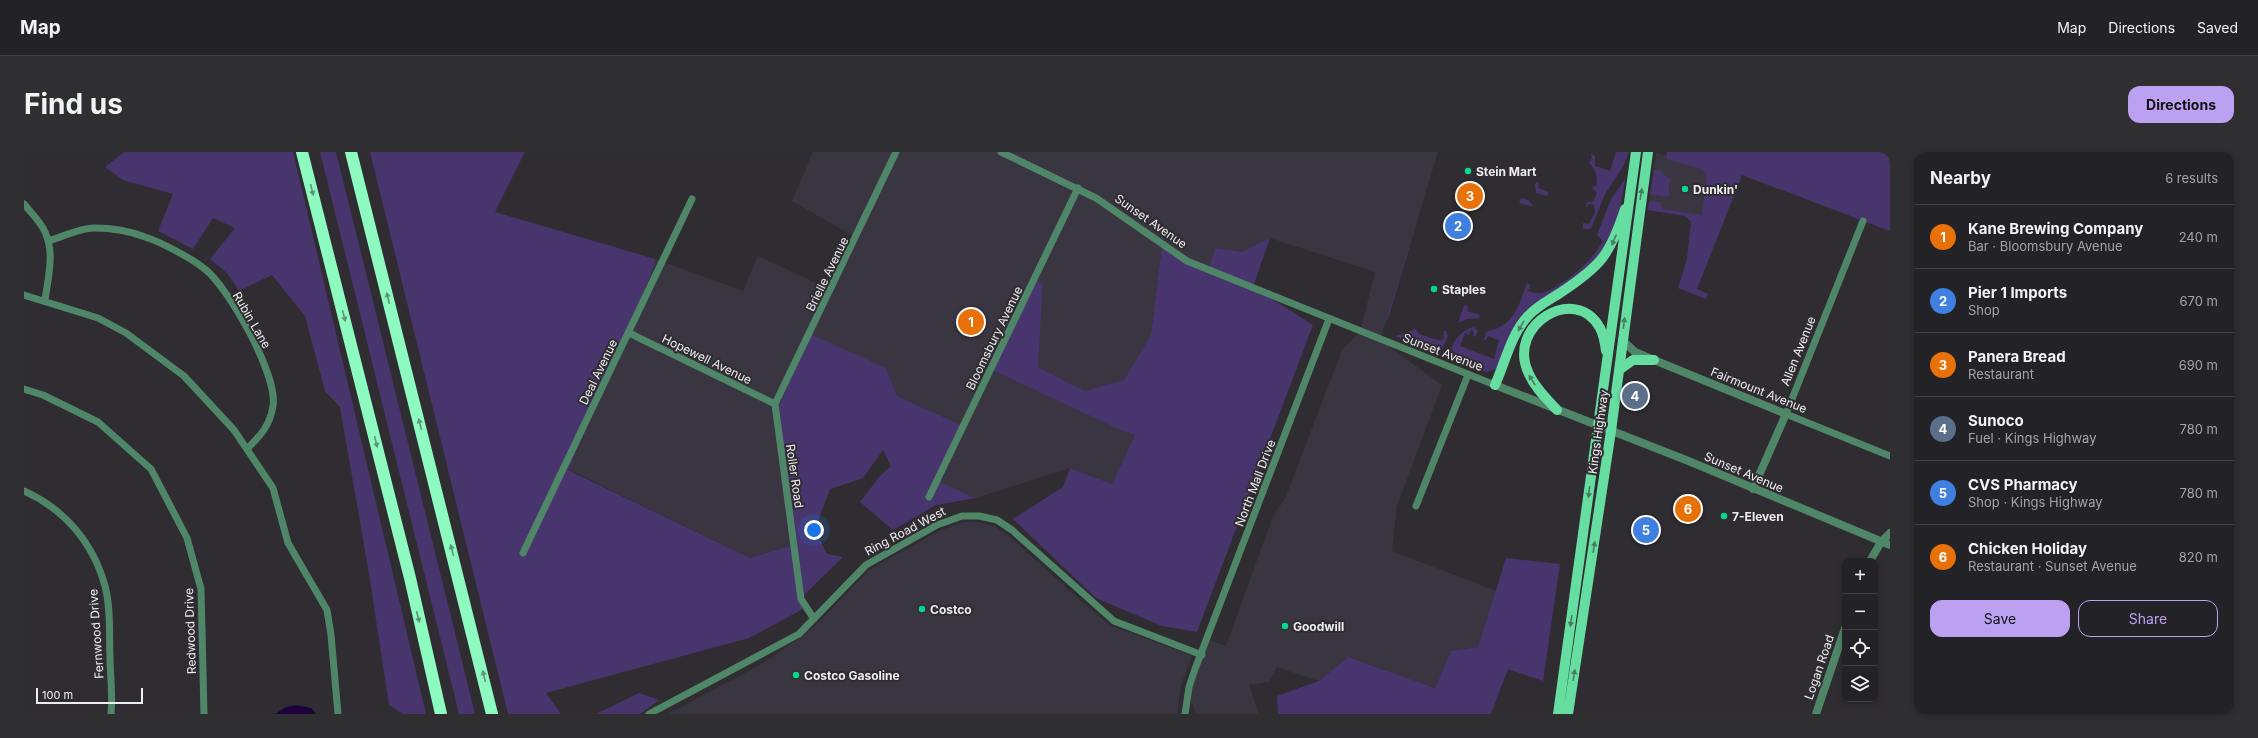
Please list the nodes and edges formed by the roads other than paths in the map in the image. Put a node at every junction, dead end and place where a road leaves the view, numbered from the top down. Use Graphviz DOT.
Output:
graph roads {
  1 [pos="302,152"];
  2 [pos="351,152"];
  3 [pos="896,152"];
  4 [pos="1001,152"];
  5 [pos="1636,152"];
  6 [pos="1648,152"];
  7 [pos="1078,188"];
  8 [pos="1631,190"];
  9 [pos="692,199"];
  10 [pos="24,204"];
  11 [pos="1862,221"];
  12 [pos="48,241"];
  13 [pos="24,295"];
  14 [pos="45,300"];
  15 [pos="1329,319"];
  16 [pos="629,333"];
  17 [pos="1622,340"];
  18 [pos="1608,358"];
  19 [pos="1654,360"];
  20 [pos="1619,370"];
  21 [pos="1468,375"];
  22 [pos="1495,385"];
  23 [pos="24,389"];
  24 [pos="775,404"];
  25 [pos="1557,410"];
  26 [pos="1786,414"];
  27 [pos="1597,426"];
  28 [pos="1611,431"];
  29 [pos="247,449"];
  30 [pos="1890,456"];
  31 [pos="1754,489"];
  32 [pos="24,491"];
  33 [pos="929,497"];
  34 [pos="1416,506"];
  35 [pos="1890,533"];
  36 [pos="1881,542"];
  37 [pos="1890,546"];
  38 [pos="523,553"];
  39 [pos="1872,558"];
  40 [pos="814,619"];
  41 [pos="1844,630"];
  42 [pos="1202,654"];
  43 [pos="111,714"];
  44 [pos="204,714"];
  45 [pos="338,714"];
  46 [pos="441,714"];
  47 [pos="492,714"];
  48 [pos="649,714"];
  49 [pos="1184,714"];
  50 [pos="1558,714"];
  51 [pos="1568,714"];
  52 [pos="1816,714"];
  1 -- 46 [label="highway, one-way"];
  47 -- 2 [label="highway, one-way"];
  3 -- 24 [label="street, Brielle Avenue"];
  4 -- 7 [label="street, Sunset Avenue"];
  5 -- 8 [label="main road, Kings Highway"];
  17 -- 6 [label="main road, Kings Highway, one-way"];
  7 -- 15 [label="street, Sunset Avenue"];
  7 -- 33 [label="street, Bloomsbury Avenue"];
  8 -- 18 [label="main road, Kings Highway"];
  8 -- 22 [label="main road, one-way"];
  9 -- 16 [label="street, Deal Avenue"];
  10 -- 12 [label="street"];
  11 -- 26 [label="street, Allen Avenue"];
  12 -- 14 [label="street"];
  12 -- 29 [label="street, Rubin Lane"];
  13 -- 14 [label="street"];
  14 -- 29 [label="street"];
  15 -- 21 [label="street, Sunset Avenue"];
  15 -- 42 [label="street, North Mall Drive"];
  16 -- 24 [label="street, Hopewell Avenue"];
  16 -- 38 [label="street, Deal Avenue"];
  17 -- 19 [label="street, Fairmount Avenue"];
  17 -- 20 [label="main road, Kings Highway"];
  25 -- 18 [label="main road, one-way"];
  18 -- 27 [label="main road, Kings Highway"];
  19 -- 20 [label="main road"];
  19 -- 26 [label="street, Fairmount Avenue"];
  20 -- 28 [label="main road, Kings Highway"];
  21 -- 22 [label="street, Sunset Avenue"];
  21 -- 34 [label="street"];
  22 -- 25 [label="street, Sunset Avenue"];
  23 -- 44 [label="street, Redwood Drive"];
  24 -- 40 [label="street, Roller Road"];
  25 -- 27 [label="street, Sunset Avenue"];
  26 -- 30 [label="street, Fairmount Avenue"];
  26 -- 31 [label="street, Allen Avenue"];
  27 -- 28 [label="street, Sunset Avenue"];
  27 -- 50 [label="main road, Kings Highway, one-way"];
  28 -- 31 [label="street, Sunset Avenue"];
  51 -- 28 [label="main road, Kings Highway, one-way"];
  29 -- 45 [label="street"];
  31 -- 36 [label="street, Sunset Avenue"];
  32 -- 43 [label="street, Fernwood Drive"];
  35 -- 36 [label="street"];
  36 -- 37 [label="street, Sunset Avenue"];
  36 -- 39 [label="street"];
  40 -- 42 [label="street, Ring Road West"];
  40 -- 48 [label="street, Ring Road West"];
  41 -- 52 [label="street, Logan Road"];
  42 -- 49 [label="street, North Mall Drive"];
}
